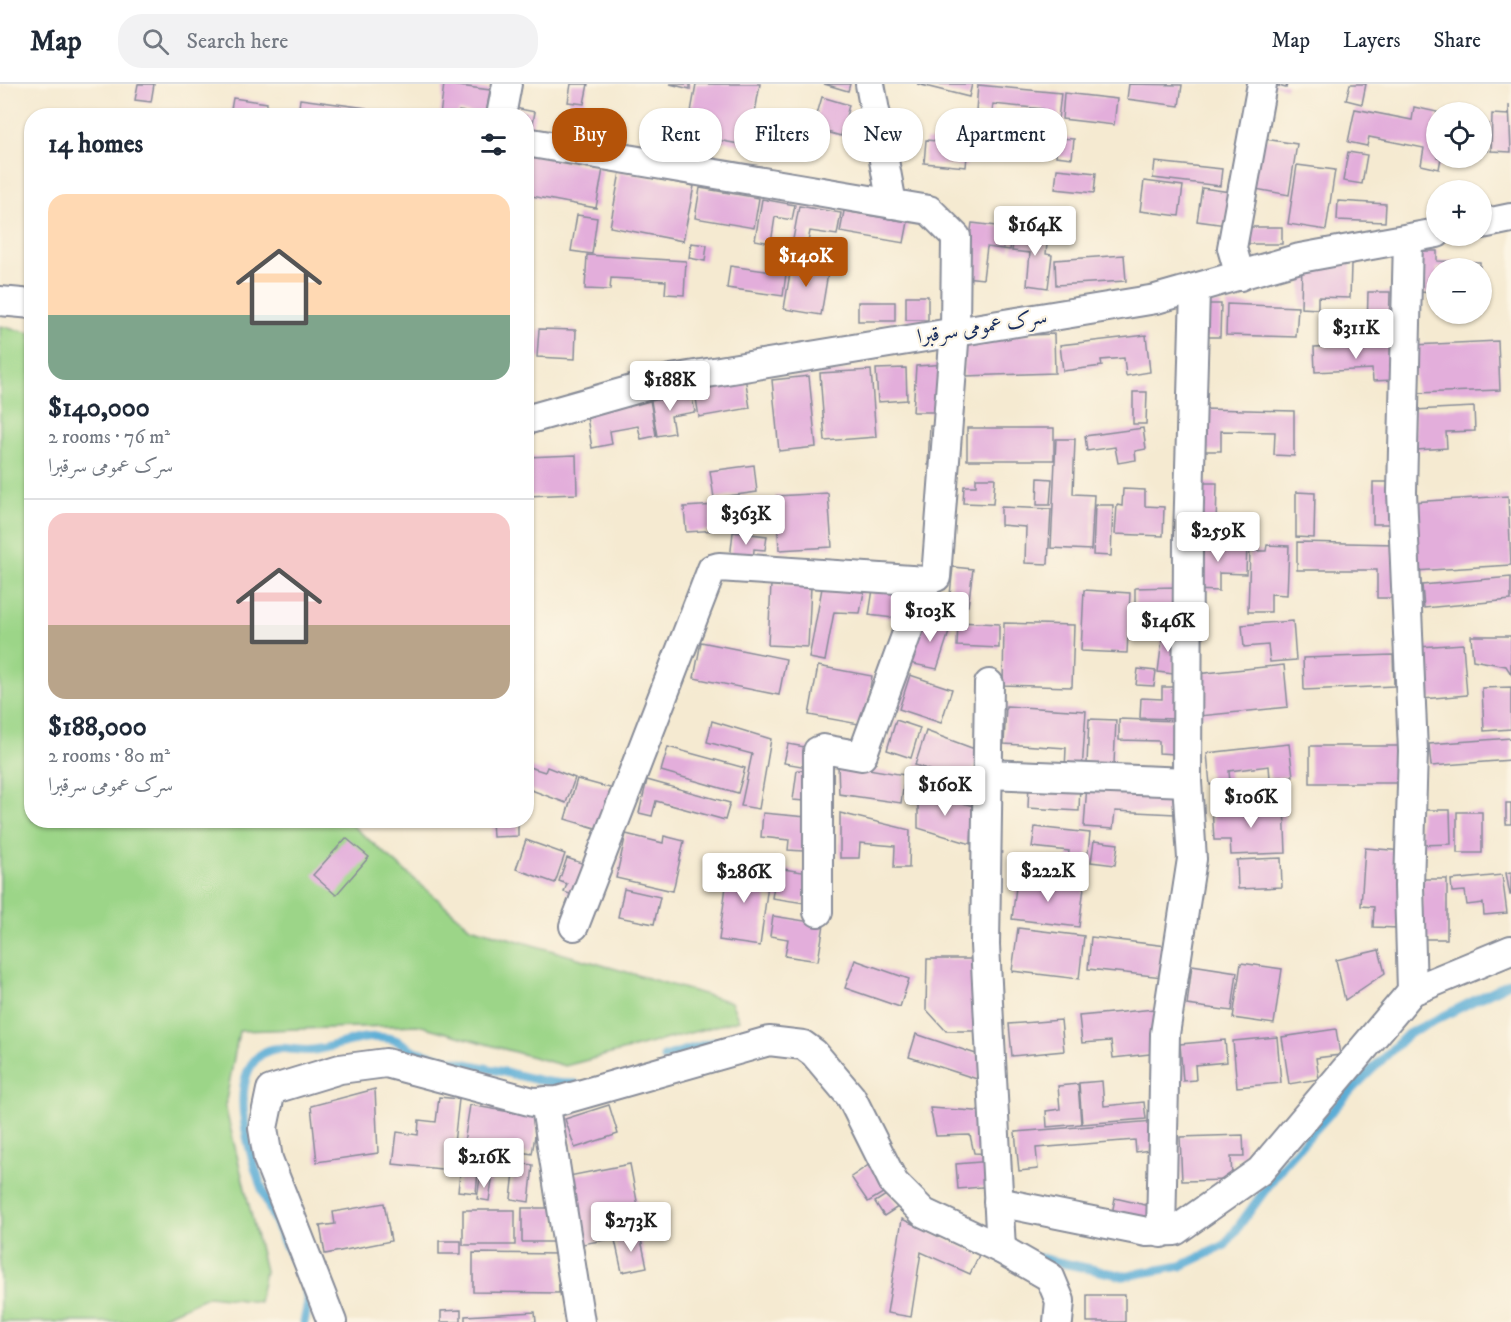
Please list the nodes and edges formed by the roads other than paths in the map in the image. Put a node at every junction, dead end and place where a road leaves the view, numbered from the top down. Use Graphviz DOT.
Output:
graph roads {
  1 [pos="507,84"];
  2 [pos="870,84"];
  3 [pos="1262,84"];
  4 [pos="502,108"];
  5 [pos="534,143"];
  6 [pos="892,204"];
  7 [pos="1511,218"];
  8 [pos="1492,222"];
  9 [pos="1426,235"];
  10 [pos="1408,239"];
  11 [pos="1240,276"];
  12 [pos="1195,290"];
  13 [pos="0,301"];
  14 [pos="24,303"];
  15 [pos="955,330"];
  16 [pos="534,418"];
  17 [pos="926,581"];
  18 [pos="989,684"];
  19 [pos="987,774"];
  20 [pos="1188,782"];
  21 [pos="818,912"];
  22 [pos="574,926"];
  23 [pos="1511,950"];
  24 [pos="1412,991"];
  25 [pos="545,1101"];
  26 [pos="998,1202"];
  27 [pos="1161,1233"];
  28 [pos="1001,1249"];
  29 [pos="332,1322"];
  30 [pos="580,1322"];
  31 [pos="1058,1322"];
  1 -- 4 [label="street"];
  2 -- 6 [label="street"];
  3 -- 11 [label="street"];
  5 -- 6 [label="street"];
  6 -- 15 [label="street"];
  7 -- 8 [label="street"];
  9 -- 10 [label="street, سرک عمومی سرقبرا"];
  10 -- 11 [label="street, سرک عمومی سرقبرا"];
  10 -- 24 [label="street"];
  11 -- 12 [label="street, سرک عمومی سرقبرا"];
  12 -- 15 [label="street, سرک عمومی سرقبرا"];
  12 -- 20 [label="street"];
  13 -- 14 [label="street"];
  15 -- 16 [label="street, سرک عمومی سرقبرا"];
  15 -- 17 [label="street"];
  17 -- 21 [label="street"];
  17 -- 22 [label="street"];
  18 -- 19 [label="street"];
  19 -- 20 [label="street"];
  19 -- 26 [label="street"];
  20 -- 27 [label="street"];
  23 -- 24 [label="street"];
  24 -- 27 [label="street"];
  25 -- 28 [label="street"];
  25 -- 29 [label="street"];
  25 -- 30 [label="street"];
  26 -- 27 [label="street"];
  26 -- 28 [label="street"];
  28 -- 31 [label="street"];
}
